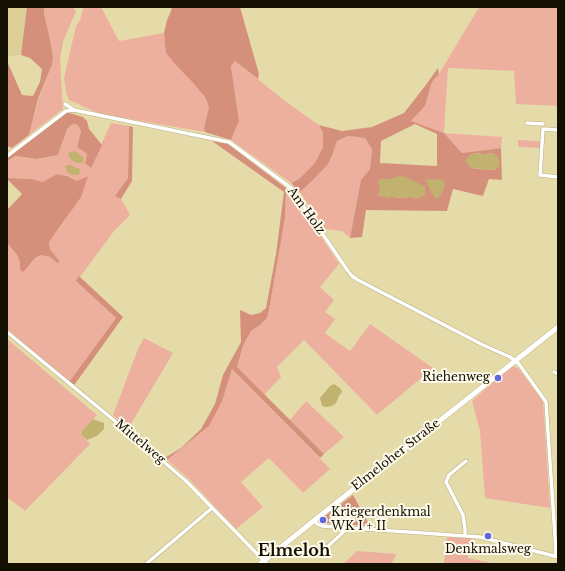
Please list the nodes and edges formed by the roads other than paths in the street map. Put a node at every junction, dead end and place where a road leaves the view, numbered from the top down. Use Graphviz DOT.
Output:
graph roads {
  1 [pos="65,104"];
  2 [pos="74,110"];
  3 [pos="527,123"];
  4 [pos="543,130"];
  5 [pos="558,130"];
  6 [pos="7,156"];
  7 [pos="558,177"];
  8 [pos="558,327"];
  9 [pos="7,332"];
  10 [pos="514,362"];
  11 [pos="466,462"];
  12 [pos="212,508"];
  13 [pos="314,520"];
  14 [pos="349,527"];
  15 [pos="465,535"];
  16 [pos="319,551"];
  17 [pos="556,556"];
  18 [pos="264,563"];
  19 [pos="146,564"];
  1 -- 2 [label="street, Am Holz"];
  2 -- 6 [label="street"];
  2 -- 10 [label="street, Am Holz"];
  3 -- 4 [label="street"];
  4 -- 5 [label="street"];
  4 -- 7 [label="street"];
  8 -- 10 [label="street, Elmeloher Straße"];
  9 -- 12 [label="street, Mittelweg"];
  10 -- 13 [label="street, Elmeloher Straße"];
  10 -- 17 [label="street"];
  11 -- 15 [label="street"];
  12 -- 18 [label="street, Mittelweg"];
  12 -- 19 [label="street"];
  13 -- 14 [label="street"];
  13 -- 18 [label="street, Elmeloher Straße"];
  14 -- 15 [label="street"];
  14 -- 16 [label="street"];
  15 -- 17 [label="street"];
}
